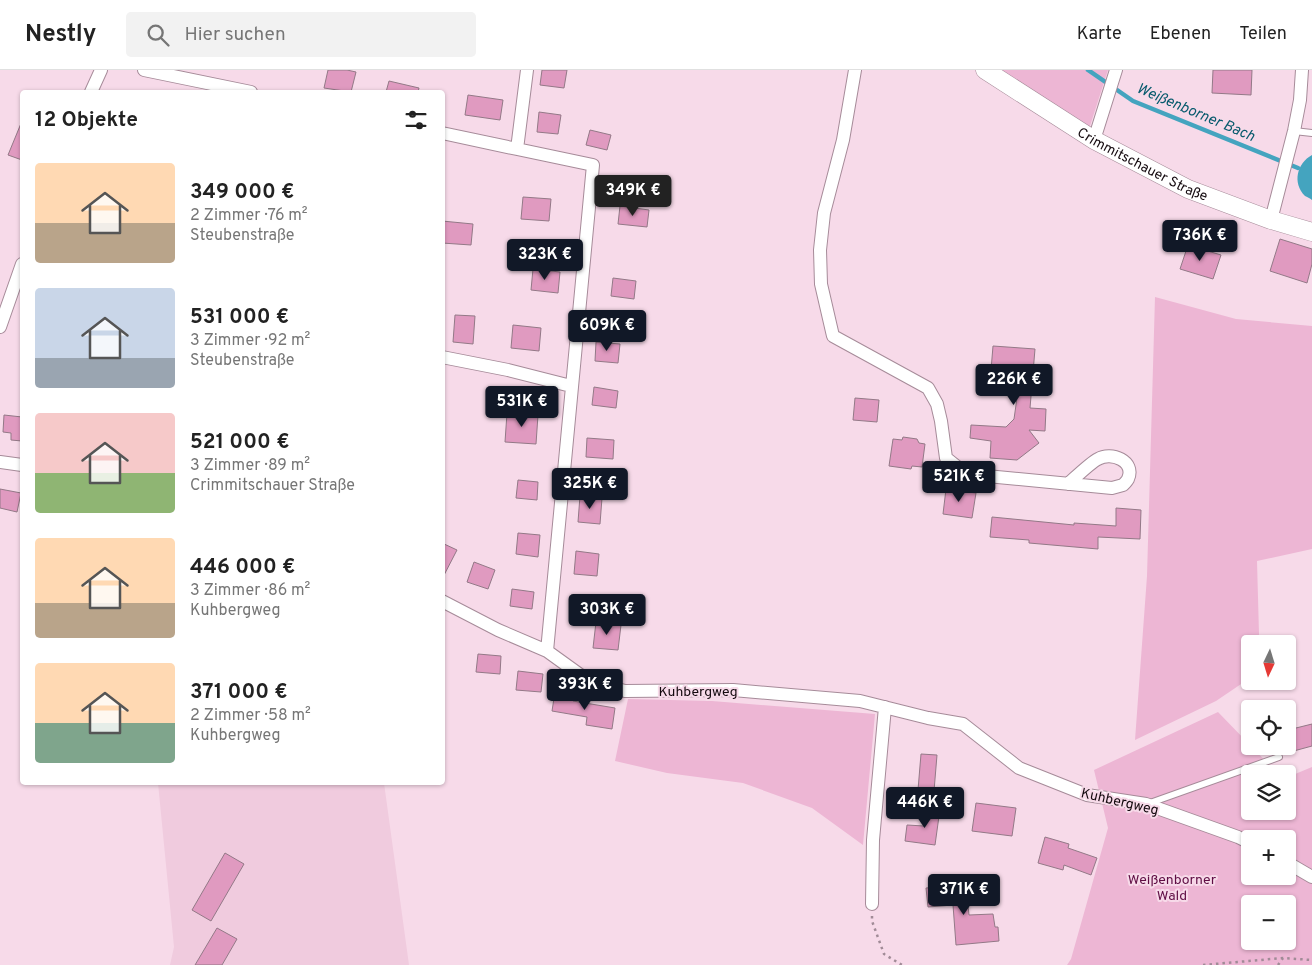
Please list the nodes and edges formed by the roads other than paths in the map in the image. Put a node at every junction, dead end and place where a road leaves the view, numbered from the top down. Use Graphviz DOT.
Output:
graph roads {
  1 [pos="100,70"];
  2 [pos="144,70"];
  3 [pos="527,70"];
  4 [pos="855,70"];
  5 [pos="985,70"];
  6 [pos="1302,70"];
  7 [pos="1115,73"];
  8 [pos="92,90"];
  9 [pos="241,90"];
  10 [pos="1294,131"];
  11 [pos="1312,133"];
  12 [pos="445,134"];
  13 [pos="1094,140"];
  14 [pos="517,149"];
  15 [pos="1271,220"];
  16 [pos="1312,232"];
  17 [pos="20,270"];
  18 [pos="0,326"];
  19 [pos="445,359"];
  20 [pos="572,386"];
  21 [pos="0,462"];
  22 [pos="20,466"];
  23 [pos="1068,484"];
  24 [pos="445,603"];
  25 [pos="547,651"];
  26 [pos="885,707"];
  27 [pos="1280,757"];
  28 [pos="1146,804"];
  29 [pos="1241,838"];
  30 [pos="1296,868"];
  31 [pos="1312,877"];
  32 [pos="872,904"];
  1 -- 8 [label="street"];
  2 -- 9 [label="street"];
  3 -- 14 [label="street"];
  4 -- 23 [label="street"];
  5 -- 13 [label="main road, Crimmitschauer Straße"];
  6 -- 10 [label="street"];
  7 -- 13 [label="street"];
  10 -- 11 [label="lane"];
  10 -- 15 [label="street"];
  12 -- 14 [label="street"];
  13 -- 15 [label="main road, Crimmitschauer Straße"];
  14 -- 20 [label="street"];
  15 -- 16 [label="main road, Crimmitschauer Straße"];
  17 -- 18 [label="street"];
  19 -- 20 [label="street"];
  20 -- 25 [label="street"];
  21 -- 22 [label="street"];
  24 -- 25 [label="street, Kuhbergweg"];
  25 -- 26 [label="street, Kuhbergweg"];
  26 -- 28 [label="street, Kuhbergweg"];
  26 -- 32 [label="street"];
  27 -- 28 [label="lane"];
  28 -- 29 [label="street, Kuhbergweg"];
  30 -- 31 [label="street"];
}
